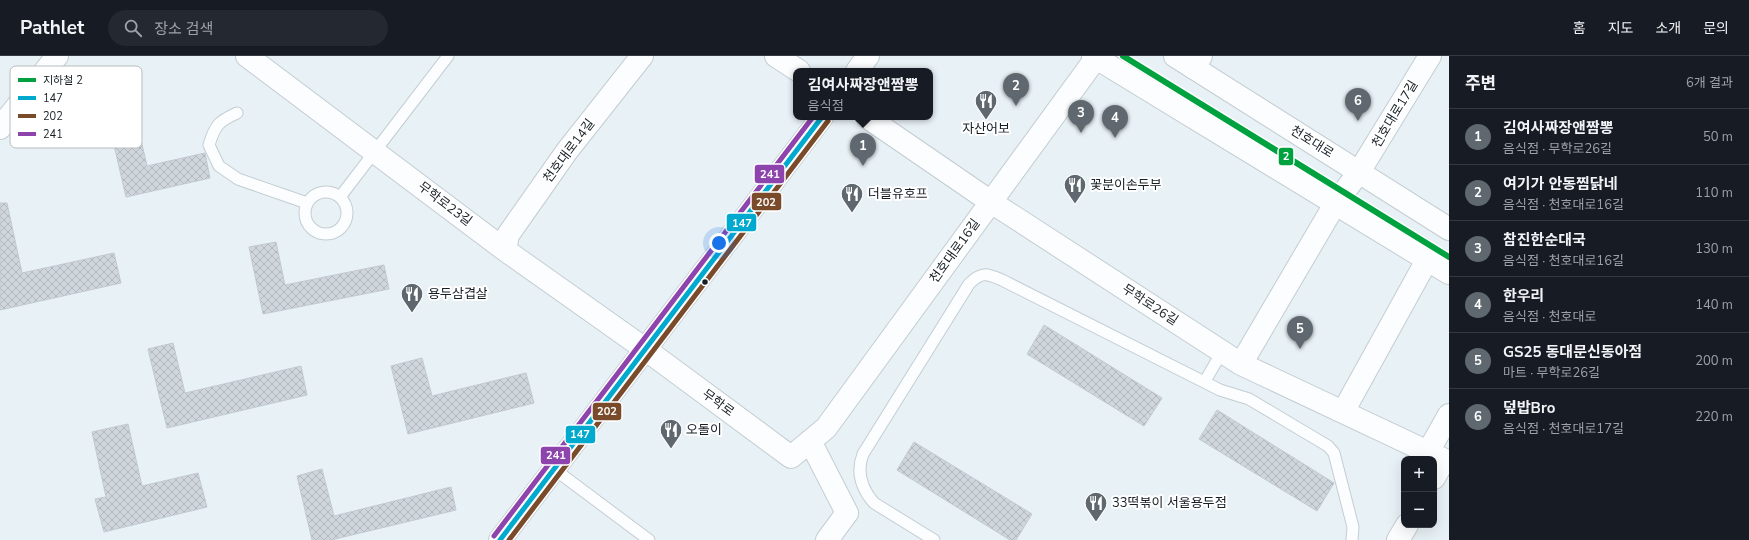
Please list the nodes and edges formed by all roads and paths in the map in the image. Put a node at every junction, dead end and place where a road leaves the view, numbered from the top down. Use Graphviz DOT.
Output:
graph roads {
  1 [pos="56,56"];
  2 [pos="247,56"];
  3 [pos="448,56"];
  4 [pos="642,56"];
  5 [pos="776,56"];
  6 [pos="868,56"];
  7 [pos="1175,56"];
  8 [pos="1430,56"];
  9 [pos="1094,57"];
  10 [pos="1197,62"];
  11 [pos="48,66"];
  12 [pos="794,68"];
  13 [pos="858,68"];
  14 [pos="237,113"];
  15 [pos="10,115"];
  16 [pos="820,120"];
  17 [pos="871,120"];
  18 [pos="0,128"];
  19 [pos="374,152"];
  20 [pos="1359,172"];
  21 [pos="340,197"];
  22 [pos="991,202"];
  23 [pos="307,203"];
  24 [pos="1335,204"];
  25 [pos="1449,229"];
  26 [pos="505,250"];
  27 [pos="1427,260"];
  28 [pos="1449,273"];
  29 [pos="645,349"];
  30 [pos="1222,352"];
  31 [pos="1241,364"];
  32 [pos="1205,381"];
  33 [pos="1343,412"];
  34 [pos="1449,415"];
  35 [pos="810,441"];
  36 [pos="791,457"];
  37 [pos="1439,463"];
  38 [pos="554,469"];
  39 [pos="1405,528"];
  40 [pos="500,540"];
  41 [pos="649,540"];
  42 [pos="827,540"];
  43 [pos="934,540"];
  44 [pos="1352,540"];
  45 [pos="1398,540"];
  1 -- 11 [label="street"];
  2 -- 19 [label="street, 무학로23길"];
  3 -- 19 [label="lane"];
  4 -- 26 [label="street, 천호대로14길"];
  5 -- 12 [label="street"];
  6 -- 13 [label="street"];
  7 -- 10 [label="street, 천호대로"];
  8 -- 20 [label="street, 천호대로17길"];
  9 -- 22 [label="street, 천호대로16길"];
  9 -- 24 [label="street"];
  10 -- 20 [label="street, 천호대로"];
  14 -- 23 [label="lane"];
  15 -- 18 [label="street"];
  16 -- 29 [label="street"];
  17 -- 22 [label="street, 무학로26길"];
  19 -- 21 [label="lane"];
  19 -- 26 [label="street, 무학로23길"];
  20 -- 24 [label="street, 천호대로17길"];
  20 -- 25 [label="street, 천호대로"];
  21 -- 23 [label="lane"];
  21 -- 23 [label="lane"];
  22 -- 30 [label="street, 무학로26길"];
  22 -- 35 [label="street, 천호대로16길"];
  24 -- 27 [label="street"];
  24 -- 31 [label="street"];
  26 -- 29 [label="street, 무학로23길"];
  27 -- 28 [label="street"];
  27 -- 33 [label="street"];
  29 -- 36 [label="street, 무학로"];
  29 -- 38 [label="street"];
  30 -- 31 [label="street, 무학로26길"];
  30 -- 32 [label="lane"];
  31 -- 33 [label="street, 무학로26길"];
  32 -- 43 [label="lane"];
  32 -- 44 [label="lane"];
  33 -- 37 [label="street, 무학로26길"];
  34 -- 37 [label="street"];
  35 -- 36 [label="street, 천호대로16길"];
  35 -- 42 [label="street"];
  38 -- 40 [label="street"];
  38 -- 41 [label="lane"];
  39 -- 45 [label="street"];
}
